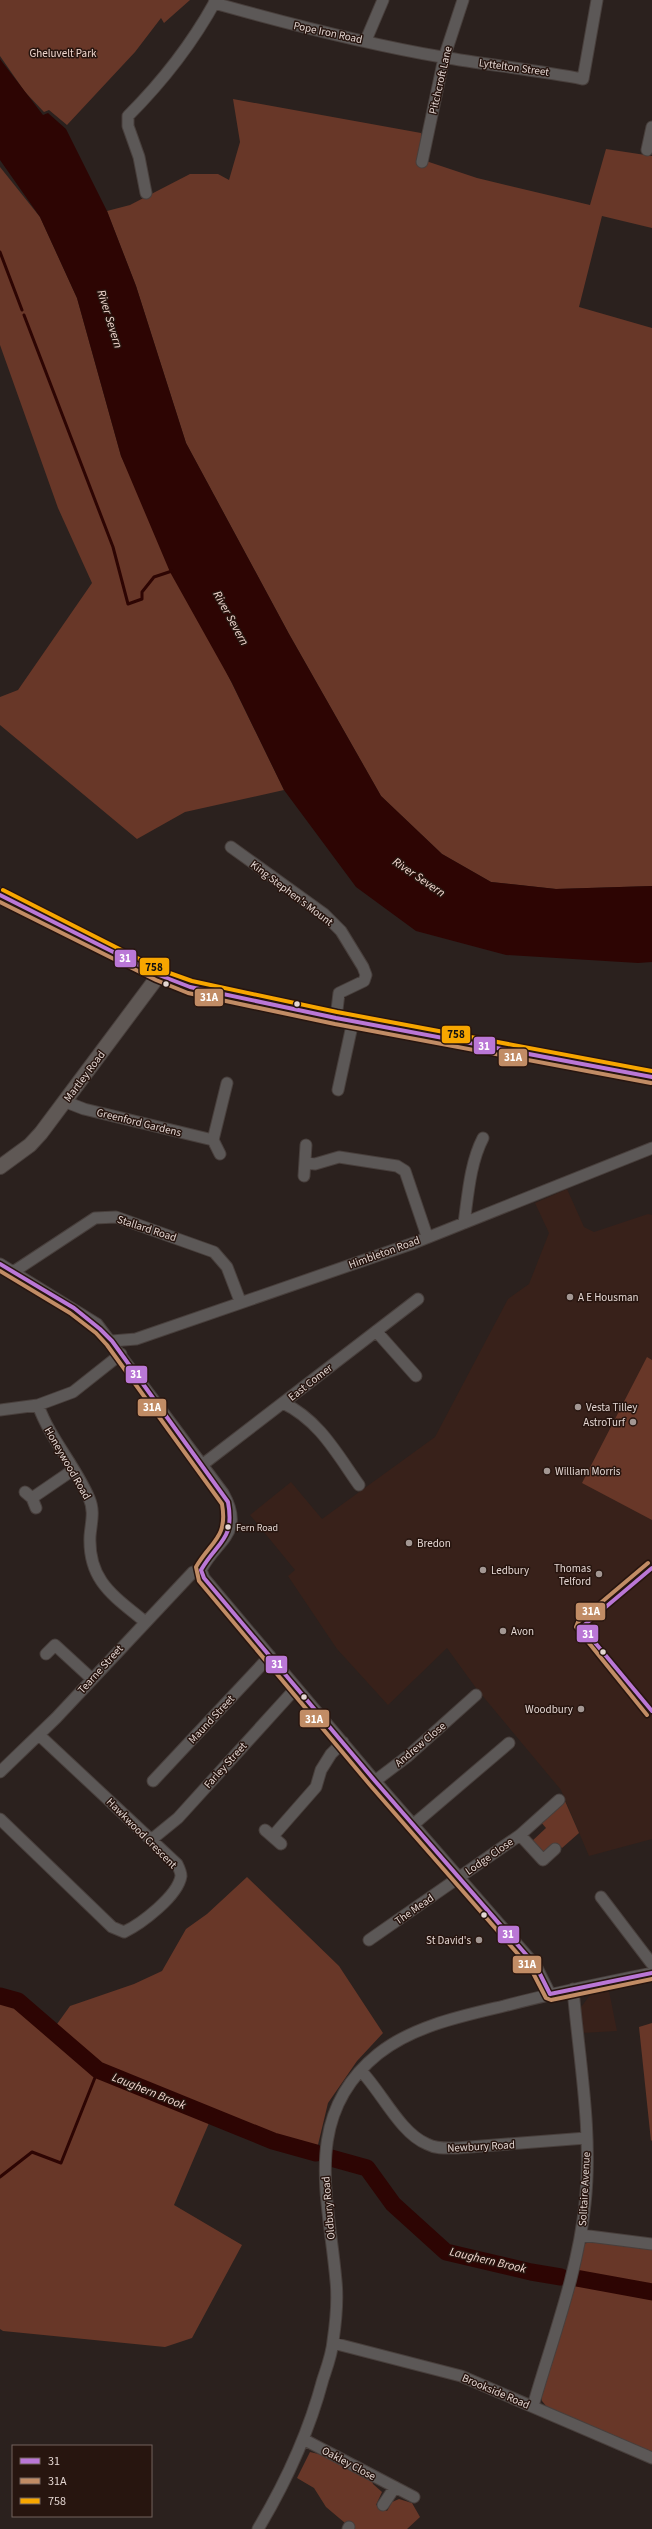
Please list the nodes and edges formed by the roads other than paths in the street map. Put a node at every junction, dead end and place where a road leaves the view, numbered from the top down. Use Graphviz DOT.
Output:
graph roads {
  1 [pos="383,0"];
  2 [pos="463,0"];
  3 [pos="597,0"];
  4 [pos="215,1"];
  5 [pos="366,40"];
  6 [pos="444,58"];
  7 [pos="652,127"];
  8 [pos="647,150"];
  9 [pos="422,162"];
  10 [pos="146,193"];
  11 [pos="231,847"];
  12 [pos="0,895"];
  13 [pos="159,975"];
  14 [pos="336,1018"];
  15 [pos="353,1021"];
  16 [pos="652,1077"];
  17 [pos="227,1082"];
  18 [pos="338,1090"];
  19 [pos="66,1102"];
  20 [pos="483,1138"];
  21 [pos="213,1140"];
  22 [pos="306,1145"];
  23 [pos="652,1148"];
  24 [pos="220,1154"];
  25 [pos="306,1163"];
  26 [pos="0,1167"];
  27 [pos="304,1176"];
  28 [pos="464,1222"];
  29 [pos="427,1236"];
  30 [pos="0,1264"];
  31 [pos="13,1272"];
  32 [pos="418,1299"];
  33 [pos="240,1301"];
  34 [pos="376,1331"];
  35 [pos="112,1341"];
  36 [pos="121,1354"];
  37 [pos="416,1376"];
  38 [pos="283,1403"];
  39 [pos="38,1405"];
  40 [pos="0,1410"];
  41 [pos="202,1465"];
  42 [pos="73,1470"];
  43 [pos="359,1485"];
  44 [pos="31,1499"];
  45 [pos="201,1570"];
  46 [pos="144,1621"];
  47 [pos="46,1654"];
  48 [pos="270,1656"];
  49 [pos="92,1679"];
  50 [pos="296,1688"];
  51 [pos="476,1696"];
  52 [pos="39,1734"];
  53 [pos="342,1742"];
  54 [pos="509,1743"];
  55 [pos="0,1772"];
  56 [pos="374,1781"];
  57 [pos="153,1782"];
  58 [pos="559,1800"];
  59 [pos="0,1819"];
  60 [pos="414,1824"];
  61 [pos="520,1835"];
  62 [pos="152,1840"];
  63 [pos="282,1844"];
  64 [pos="555,1850"];
  65 [pos="458,1877"];
  66 [pos="601,1897"];
  67 [pos="369,1940"];
  68 [pos="652,1964"];
  69 [pos="652,1972"];
  70 [pos="573,1989"];
  71 [pos="550,1994"];
  72 [pos="361,2071"];
  73 [pos="586,2138"];
  74 [pos="581,2235"];
  75 [pos="652,2244"];
  76 [pos="333,2343"];
  77 [pos="533,2406"];
  78 [pos="303,2439"];
  79 [pos="652,2458"];
  80 [pos="395,2487"];
  81 [pos="414,2497"];
  82 [pos="383,2505"];
  83 [pos="258,2529"];
  1 -- 5 [label="street"];
  2 -- 6 [label="street, Pitchcroft Lane"];
  3 -- 6 [label="street, Lyttelton Street"];
  4 -- 5 [label="street, Pope Iron Road"];
  4 -- 10 [label="street"];
  5 -- 6 [label="street, Pope Iron Road"];
  6 -- 9 [label="street, Pitchcroft Lane"];
  7 -- 8 [label="street"];
  11 -- 14 [label="street, King Stephen's Mount"];
  12 -- 13 [label="main road"];
  13 -- 14 [label="main road"];
  13 -- 19 [label="main road, Martley Road"];
  14 -- 15 [label="main road"];
  15 -- 16 [label="main road"];
  15 -- 18 [label="street"];
  17 -- 21 [label="street"];
  19 -- 21 [label="street, Greenford Gardens"];
  19 -- 26 [label="main road, Martley Road"];
  20 -- 28 [label="street"];
  21 -- 24 [label="street"];
  22 -- 25 [label="street"];
  23 -- 28 [label="street, Himbleton Road"];
  25 -- 27 [label="street"];
  25 -- 29 [label="street"];
  28 -- 29 [label="street, Himbleton Road"];
  29 -- 33 [label="street, Himbleton Road"];
  30 -- 31 [label="street"];
  31 -- 33 [label="street, Stallard Road"];
  31 -- 35 [label="street"];
  32 -- 34 [label="street, East Comer"];
  33 -- 35 [label="street, Himbleton Road"];
  34 -- 37 [label="street"];
  34 -- 38 [label="street, East Comer"];
  35 -- 36 [label="street"];
  36 -- 39 [label="street"];
  36 -- 41 [label="street"];
  38 -- 41 [label="street, East Comer"];
  38 -- 43 [label="street"];
  39 -- 40 [label="street"];
  39 -- 42 [label="street, Honeywood Road"];
  41 -- 45 [label="street"];
  42 -- 44 [label="street"];
  42 -- 46 [label="street, Honeywood Road"];
  45 -- 46 [label="street, Tearne Street"];
  45 -- 48 [label="street"];
  46 -- 49 [label="street, Tearne Street"];
  47 -- 49 [label="street"];
  48 -- 50 [label="street"];
  48 -- 57 [label="street, Maund Street"];
  49 -- 52 [label="street, Tearne Street"];
  50 -- 53 [label="street"];
  50 -- 62 [label="street, Farley Street"];
  51 -- 56 [label="street, Andrew Close"];
  52 -- 55 [label="street, Tearne Street"];
  52 -- 62 [label="street, Hawkwood Crescent"];
  53 -- 56 [label="street"];
  53 -- 63 [label="street"];
  54 -- 60 [label="street"];
  56 -- 60 [label="street"];
  58 -- 61 [label="street, Lodge Close"];
  59 -- 62 [label="street, Hawkwood Crescent"];
  60 -- 65 [label="street"];
  61 -- 64 [label="street, Lodge Close"];
  61 -- 65 [label="street, Lodge Close"];
  65 -- 67 [label="street, The Mead"];
  65 -- 71 [label="street"];
  66 -- 68 [label="street"];
  69 -- 70 [label="street, Oldbury Road"];
  70 -- 71 [label="street, Oldbury Road"];
  70 -- 73 [label="street, Solitaire Avenue"];
  71 -- 72 [label="street, Oldbury Road"];
  72 -- 73 [label="street, Newbury Road"];
  72 -- 76 [label="street, Oldbury Road"];
  73 -- 74 [label="street, Solitaire Avenue"];
  74 -- 75 [label="street"];
  74 -- 77 [label="street, Solitaire Avenue"];
  76 -- 77 [label="street, Brookside Road"];
  76 -- 78 [label="street, Oldbury Road"];
  77 -- 79 [label="street, Brookside Road"];
  78 -- 80 [label="street, Oakley Close"];
  78 -- 83 [label="street, Oldbury Road"];
  80 -- 81 [label="street, Oakley Close"];
  80 -- 82 [label="street"];
}
